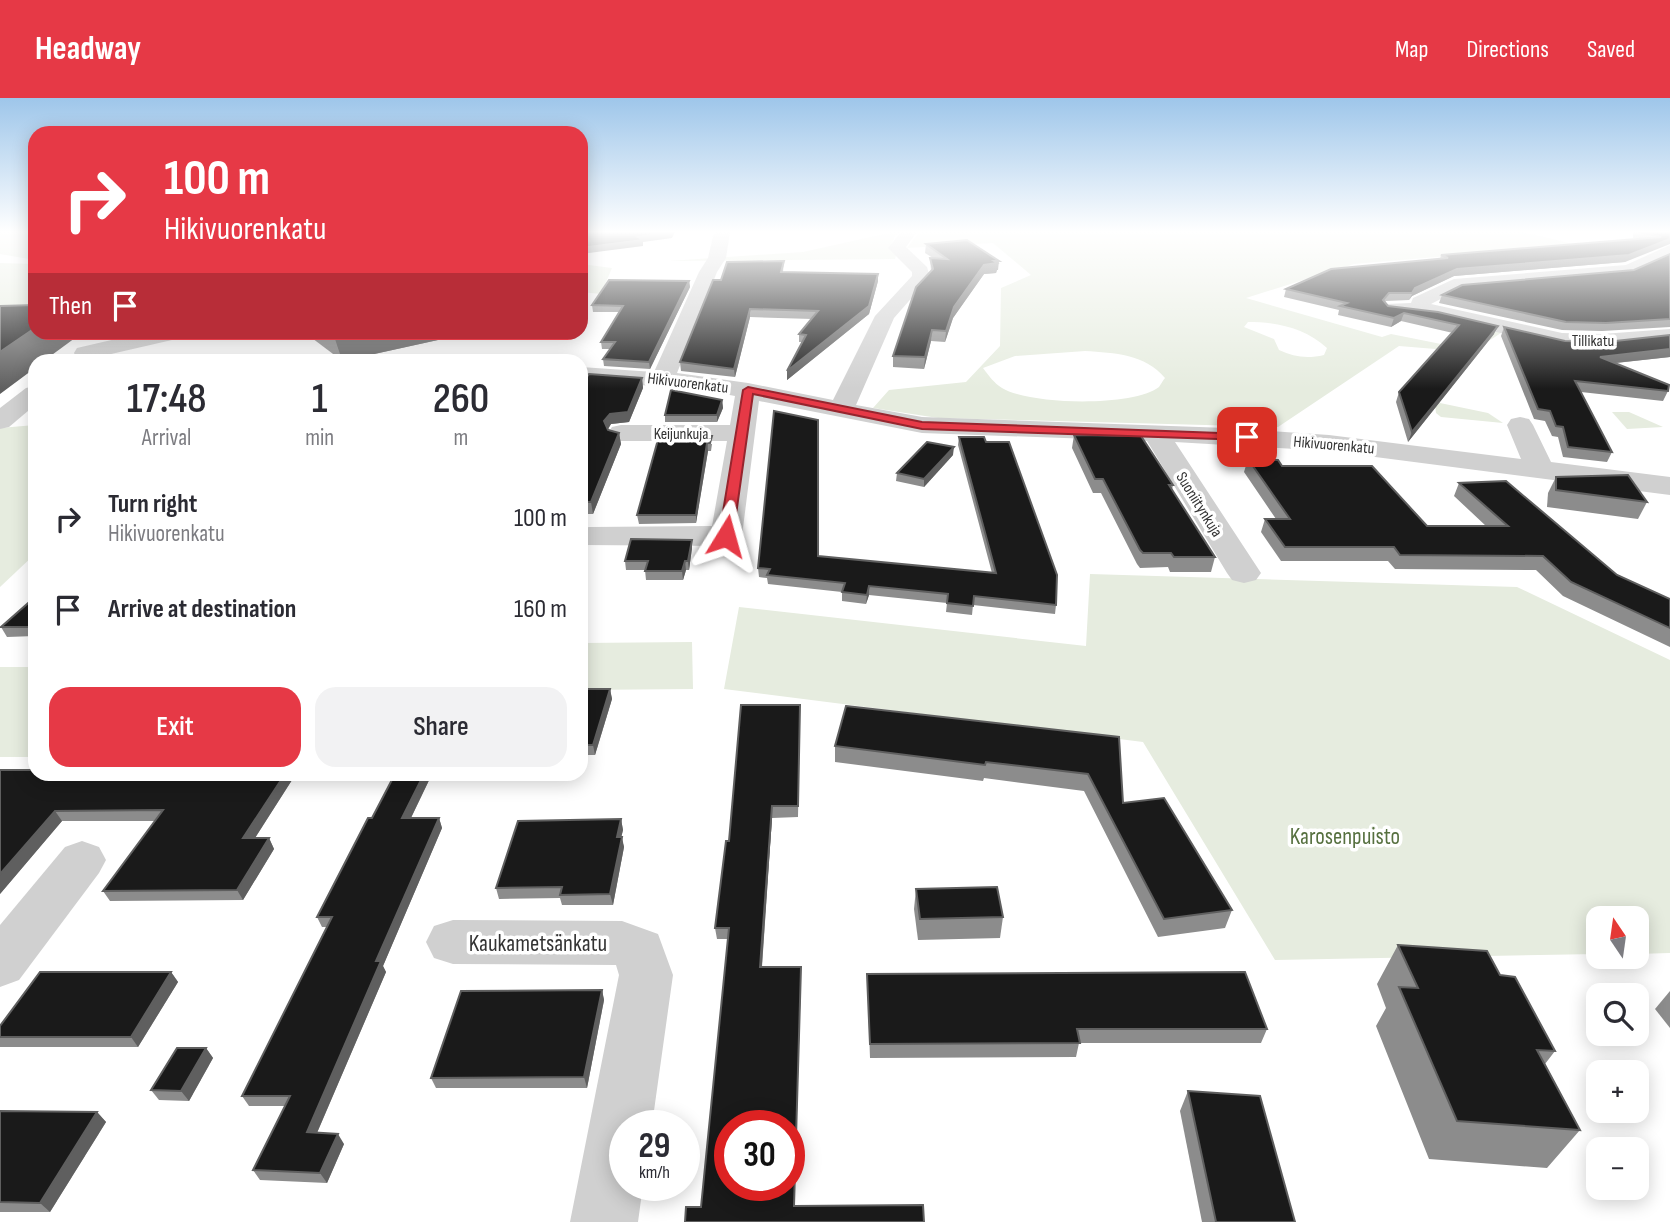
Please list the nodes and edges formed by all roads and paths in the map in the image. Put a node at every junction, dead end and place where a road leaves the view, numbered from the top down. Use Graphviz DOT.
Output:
graph roads {
  1 [pos="703,284"];
  2 [pos="914,284"];
  3 [pos="1468,284"];
  4 [pos="1393,308"];
  5 [pos="1423,308"];
  6 [pos="1670,335"];
  7 [pos="103,340"];
  8 [pos="146,340"];
  9 [pos="85,354"];
  10 [pos="93,354"];
  11 [pos="588,374"];
  12 [pos="663,378"];
  13 [pos="748,390"];
  14 [pos="28,399"];
  15 [pos="841,410"];
  16 [pos="28,420"];
  17 [pos="0,422"];
  18 [pos="1520,425"];
  19 [pos="621,433"];
  20 [pos="740,433"];
  21 [pos="1157,434"];
  22 [pos="1539,468"];
  23 [pos="1670,485"];
  24 [pos="589,537"];
  25 [pos="1244,573"];
  26 [pos="82,860"];
  27 [pos="453,942"];
  28 [pos="0,964"];
  29 [pos="604,1222"];
  1 -- 12 [label="street"];
  2 -- 15 [label="street"];
  3 -- 5 [label="street"];
  4 -- 5 [label="street, Tillikatu"];
  5 -- 6 [label="street, Tillikatu"];
  7 -- 9 [label="street"];
  8 -- 10 [label="street"];
  11 -- 12 [label="street, Hikivuorenkatu"];
  12 -- 13 [label="street, Hikivuorenkatu"];
  13 -- 15 [label="street, Hikivuorenkatu"];
  13 -- 20 [label="street"];
  14 -- 17 [label="street"];
  15 -- 21 [label="street, Hikivuorenkatu"];
  16 -- 17 [label="street"];
  18 -- 22 [label="street"];
  19 -- 20 [label="street, Keijunkuja"];
  20 -- 24 [label="street"];
  21 -- 22 [label="street, Hikivuorenkatu"];
  21 -- 25 [label="street, Suoniitynkuja"];
  22 -- 23 [label="street, Hikivuorenkatu"];
  26 -- 28 [label="street"];
  27 -- 29 [label="street, Kaukametsänkatu"];
}
